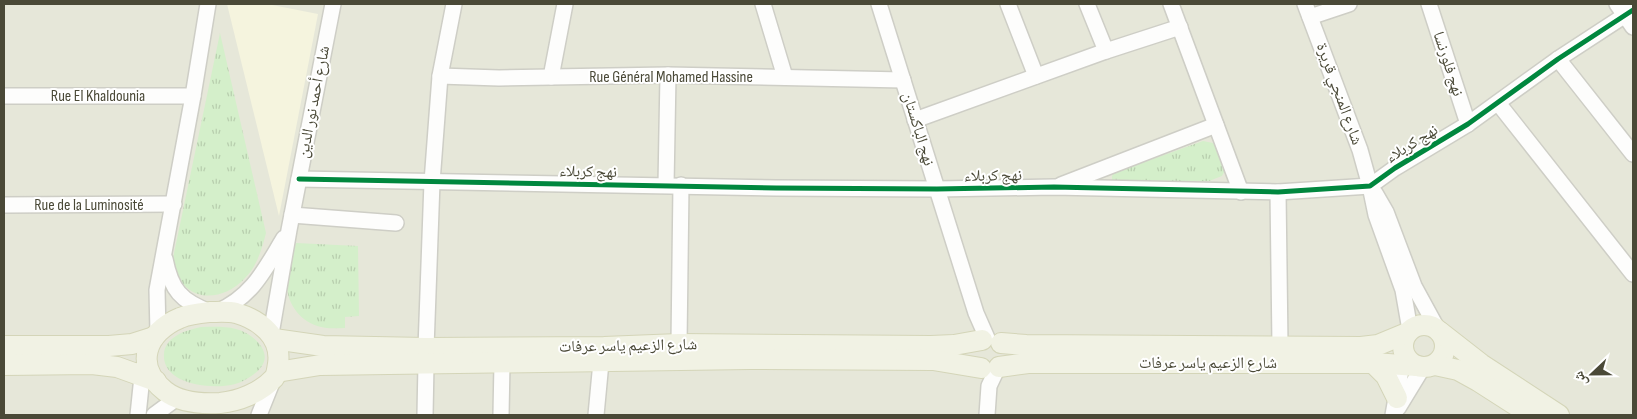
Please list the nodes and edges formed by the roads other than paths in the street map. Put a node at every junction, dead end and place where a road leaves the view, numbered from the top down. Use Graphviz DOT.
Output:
graph roads {
  1 [pos="208,4"];
  2 [pos="333,4"];
  3 [pos="454,4"];
  4 [pos="565,4"];
  5 [pos="763,4"];
  6 [pos="880,4"];
  7 [pos="1008,4"];
  8 [pos="1088,4"];
  9 [pos="1171,4"];
  10 [pos="1349,4"];
  11 [pos="1429,4"];
  12 [pos="1308,10"];
  13 [pos="1627,14"];
  14 [pos="1180,27"];
  15 [pos="1106,51"];
  16 [pos="1558,59"];
  17 [pos="668,75"];
  18 [pos="440,76"];
  19 [pos="1036,76"];
  20 [pos="551,77"];
  21 [pos="785,77"];
  22 [pos="903,80"];
  23 [pos="4,96"];
  24 [pos="193,96"];
  25 [pos="1498,103"];
  26 [pos="915,120"];
  27 [pos="1468,124"];
  28 [pos="1216,126"];
  29 [pos="1633,154"];
  30 [pos="298,179"];
  31 [pos="432,182"];
  32 [pos="674,185"];
  33 [pos="1370,186"];
  34 [pos="1054,187"];
  35 [pos="937,190"];
  36 [pos="1241,192"];
  37 [pos="1278,192"];
  38 [pos="174,204"];
  39 [pos="4,205"];
  40 [pos="292,214"];
  41 [pos="396,223"];
  42 [pos="289,230"];
  43 [pos="164,250"];
  44 [pos="1633,274"];
  45 [pos="214,312"];
  46 [pos="1408,331"];
  47 [pos="1438,331"];
  48 [pos="273,337"];
  49 [pos="153,340"];
  50 [pos="990,340"];
  51 [pos="679,344"];
  52 [pos="1280,345"];
  53 [pos="4,346"];
  54 [pos="426,356"];
  55 [pos="601,362"];
  56 [pos="502,363"];
  57 [pos="1373,363"];
  58 [pos="1416,363"];
  59 [pos="4,365"];
  60 [pos="990,368"];
  61 [pos="275,375"];
  62 [pos="149,379"];
  63 [pos="177,398"];
  64 [pos="199,402"];
  65 [pos="1395,409"];
  66 [pos="138,415"];
  67 [pos="154,415"];
  68 [pos="219,415"];
  69 [pos="259,415"];
  70 [pos="426,415"];
  71 [pos="501,415"];
  72 [pos="596,415"];
  73 [pos="986,415"];
  74 [pos="1531,415"];
  75 [pos="1558,415"];
  1 -- 24 [label="street"];
  2 -- 30 [label="street, شارع أحمد نور الدين"];
  3 -- 18 [label="street"];
  4 -- 20 [label="street"];
  5 -- 21 [label="street"];
  6 -- 22 [label="street, نهج الباكستان"];
  7 -- 19 [label="street"];
  8 -- 15 [label="street"];
  9 -- 14 [label="street"];
  10 -- 12 [label="street"];
  11 -- 27 [label="street, نهج فلورنسا"];
  12 -- 33 [label="street, شارع المنجي قريرة"];
  13 -- 16 [label="street, نهج كربلاء"];
  14 -- 15 [label="street"];
  14 -- 28 [label="street"];
  15 -- 19 [label="street"];
  16 -- 25 [label="street, نهج كربلاء"];
  16 -- 29 [label="street"];
  17 -- 20 [label="street, Rue Général Mohamed Hassine"];
  17 -- 21 [label="street, Rue Général Mohamed Hassine"];
  17 -- 32 [label="street"];
  18 -- 20 [label="street, Rue Général Mohamed Hassine"];
  18 -- 31 [label="street"];
  19 -- 26 [label="street"];
  21 -- 22 [label="street, Rue Général Mohamed Hassine"];
  22 -- 26 [label="street, نهج الباكستان"];
  23 -- 24 [label="street, Rue El Khaldounia"];
  24 -- 38 [label="street"];
  25 -- 27 [label="street, نهج كربلاء"];
  25 -- 44 [label="street"];
  26 -- 35 [label="street, نهج الباكستان"];
  27 -- 33 [label="street, نهج كربلاء"];
  28 -- 34 [label="street"];
  28 -- 36 [label="street"];
  30 -- 31 [label="street, نهج كربلاء"];
  30 -- 40 [label="street, شارع أحمد نور الدين"];
  31 -- 32 [label="street, نهج كربلاء"];
  31 -- 54 [label="street"];
  32 -- 35 [label="street, نهج كربلاء"];
  32 -- 51 [label="street"];
  33 -- 37 [label="street, نهج كربلاء"];
  33 -- 46 [label="street, شارع المنجي قريرة"];
  33 -- 47 [label="street, شارع المنجي قريرة"];
  34 -- 35 [label="street, نهج كربلاء"];
  34 -- 36 [label="street, نهج كربلاء"];
  35 -- 50 [label="street, نهج الباكستان"];
  36 -- 37 [label="street, نهج كربلاء"];
  37 -- 52 [label="street"];
  38 -- 39 [label="street, Rue de la Luminosité"];
  38 -- 43 [label="street"];
  40 -- 41 [label="street"];
  40 -- 42 [label="street, شارع أحمد نور الدين"];
  42 -- 45 [label="street, شارع أحمد نور الدين"];
  42 -- 48 [label="street, شارع أحمد نور الدين"];
  43 -- 45 [label="street"];
  43 -- 49 [label="street"];
  45 -- 48 [label="main road"];
  45 -- 49 [label="main road"];
  46 -- 47 [label="main road"];
  46 -- 52 [label="main road, شارع الزعيم ياسر عرفات"];
  46 -- 58 [label="main road"];
  47 -- 58 [label="main road"];
  47 -- 75 [label="main road"];
  48 -- 54 [label="main road, شارع الزعيم ياسر عرفات"];
  48 -- 61 [label="main road"];
  49 -- 53 [label="main road"];
  49 -- 62 [label="main road"];
  50 -- 51 [label="main road, شارع الزعيم ياسر عرفات"];
  50 -- 52 [label="main road, شارع الزعيم ياسر عرفات"];
  50 -- 60 [label="main road"];
  50 -- 60 [label="main road"];
  51 -- 54 [label="main road, شارع الزعيم ياسر عرفات"];
  54 -- 56 [label="main road, شارع الزعيم ياسر عرفات"];
  54 -- 61 [label="main road, شارع الزعيم ياسر عرفات"];
  54 -- 70 [label="street"];
  55 -- 56 [label="main road, شارع الزعيم ياسر عرفات"];
  55 -- 60 [label="main road, شارع الزعيم ياسر عرفات"];
  55 -- 72 [label="street"];
  56 -- 71 [label="street"];
  57 -- 58 [label="main road, شارع الزعيم ياسر عرفات"];
  57 -- 60 [label="main road, شارع الزعيم ياسر عرفات"];
  57 -- 65 [label="main road"];
  58 -- 65 [label="street"];
  58 -- 65 [label="street"];
  58 -- 74 [label="main road, شارع الزعيم ياسر عرفات"];
  59 -- 62 [label="main road"];
  60 -- 73 [label="street"];
  61 -- 64 [label="main road"];
  61 -- 69 [label="street"];
  62 -- 63 [label="main road"];
  62 -- 66 [label="street"];
  63 -- 64 [label="main road"];
  63 -- 67 [label="street"];
  64 -- 68 [label="street"];
}
